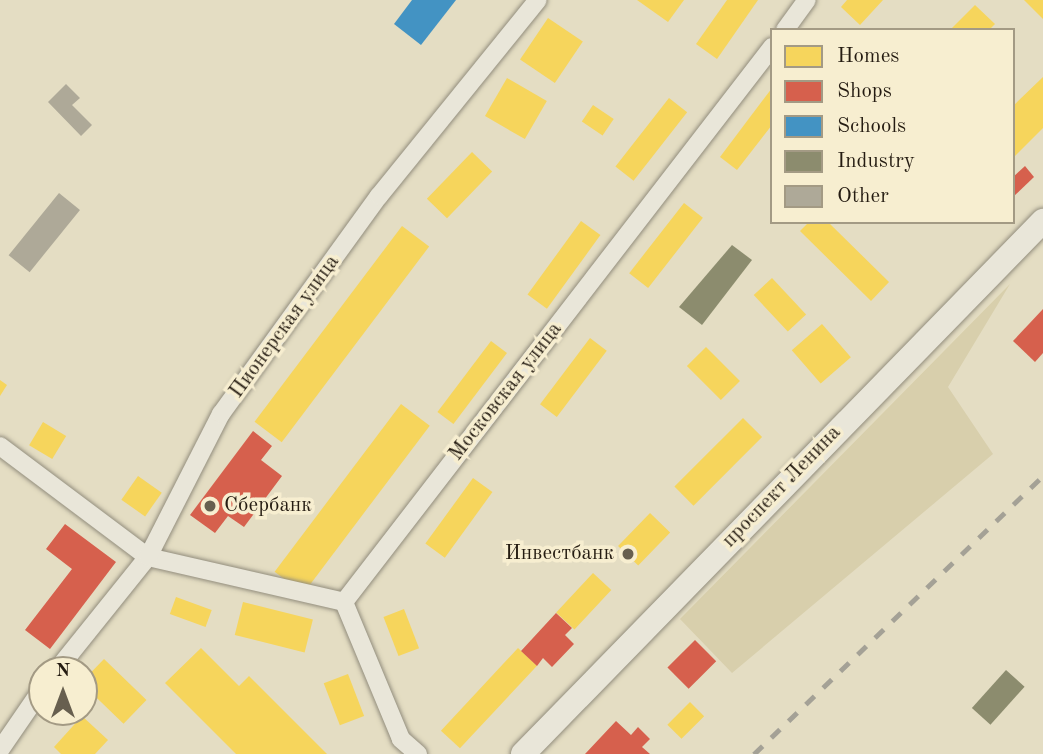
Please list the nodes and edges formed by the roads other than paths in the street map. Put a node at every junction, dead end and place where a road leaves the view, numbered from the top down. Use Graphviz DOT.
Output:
graph roads {
  1 [pos="537,0"];
  2 [pos="807,0"];
  3 [pos="786,28"];
  4 [pos="770,50"];
  5 [pos="1043,221"];
  6 [pos="0,446"];
  7 [pos="148,557"];
  8 [pos="344,602"];
  9 [pos="68,656"];
  10 [pos="28,709"];
  11 [pos="0,750"];
  12 [pos="418,754"];
  13 [pos="523,754"];
  1 -- 7 [label="street, Пионерская улица"];
  2 -- 3 [label="street"];
  4 -- 8 [label="street, Московская улица"];
  5 -- 13 [label="main road, проспект Ленина"];
  6 -- 7 [label="street"];
  7 -- 8 [label="street"];
  7 -- 9 [label="street, Пионерская улица"];
  8 -- 12 [label="street"];
  10 -- 11 [label="street"];
}
